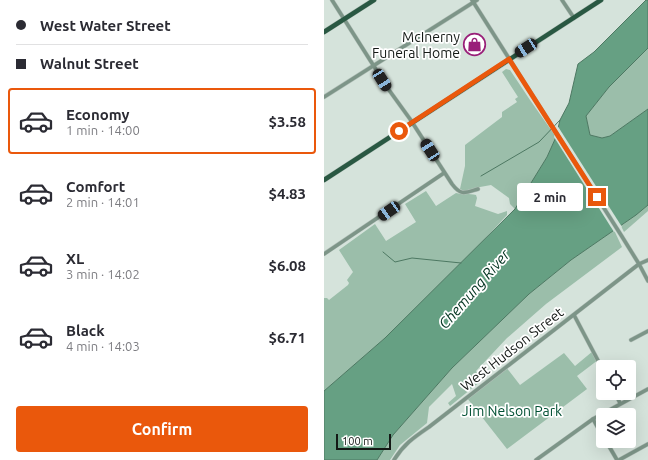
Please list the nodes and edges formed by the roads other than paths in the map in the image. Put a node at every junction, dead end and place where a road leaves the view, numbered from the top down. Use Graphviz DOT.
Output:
graph roads {
  1 [pos="332,0"];
  2 [pos="374,0"];
  3 [pos="562,0"];
  4 [pos="602,0"];
  5 [pos="474,1"];
  6 [pos="345,18"];
  7 [pos="574,18"];
  8 [pos="324,32"];
  9 [pos="509,59"];
  10 [pos="373,66"];
  11 [pos="324,97"];
  12 [pos="412,123"];
  13 [pos="444,173"];
  14 [pos="324,180"];
  15 [pos="478,189"];
  16 [pos="324,254"];
  17 [pos="648,260"];
  18 [pos="640,264"];
  19 [pos="648,281"];
  20 [pos="574,315"];
  21 [pos="648,331"];
  22 [pos="630,340"];
  23 [pos="598,360"];
  24 [pos="648,388"];
  25 [pos="618,400"];
  26 [pos="620,403"];
  27 [pos="593,419"];
  28 [pos="596,424"];
  29 [pos="648,444"];
  30 [pos="610,448"];
  31 [pos="394,460"];
  32 [pos="536,460"];
  33 [pos="618,460"];
  1 -- 6 [label="street"];
  2 -- 6 [label="main road"];
  3 -- 7 [label="street"];
  4 -- 7 [label="main road"];
  5 -- 9 [label="street"];
  5 -- 10 [label="street"];
  6 -- 8 [label="main road"];
  6 -- 10 [label="street"];
  7 -- 9 [label="main road"];
  9 -- 12 [label="main road"];
  9 -- 18 [label="street"];
  10 -- 11 [label="street"];
  10 -- 12 [label="street"];
  12 -- 13 [label="street"];
  12 -- 14 [label="main road"];
  13 -- 15 [label="street"];
  13 -- 16 [label="street"];
  17 -- 18 [label="street, West Hudson Street"];
  18 -- 19 [label="street"];
  18 -- 20 [label="street, West Hudson Street"];
  20 -- 23 [label="street"];
  20 -- 31 [label="street, West Hudson Street"];
  21 -- 22 [label="street"];
  24 -- 26 [label="street"];
  25 -- 26 [label="street"];
  26 -- 27 [label="street"];
  27 -- 28 [label="street"];
  27 -- 32 [label="street"];
  29 -- 33 [label="street"];
  30 -- 33 [label="street"];
}
